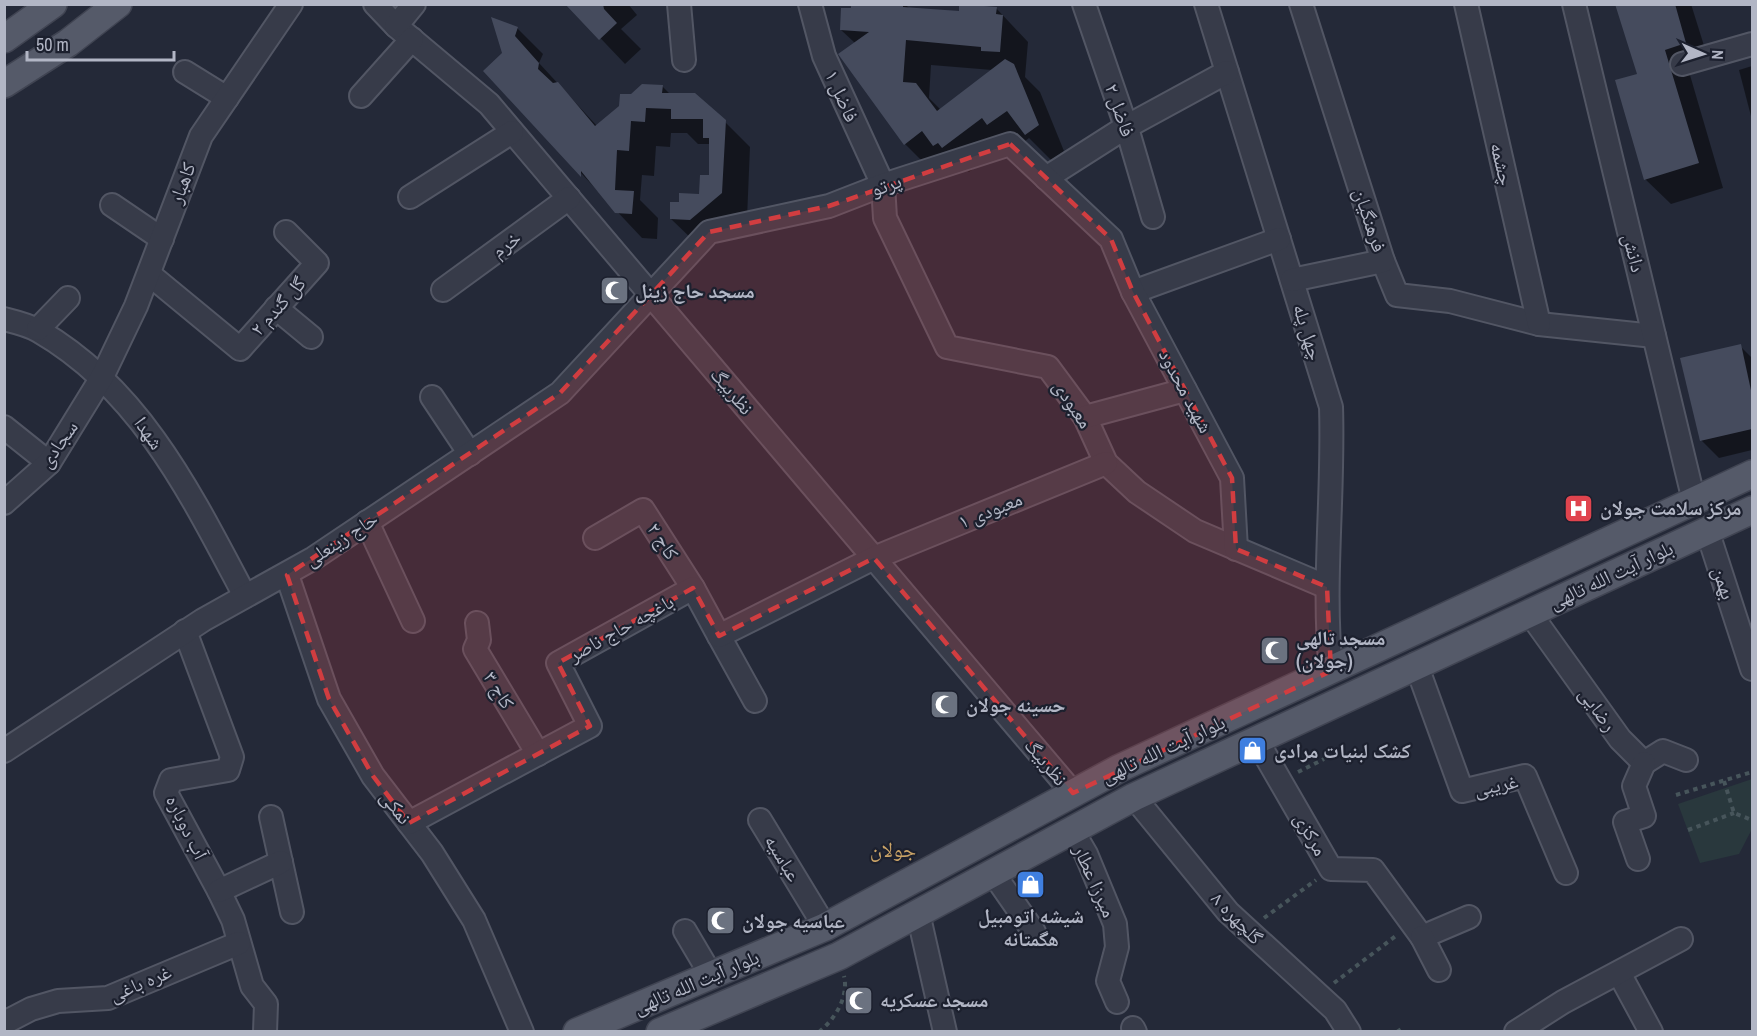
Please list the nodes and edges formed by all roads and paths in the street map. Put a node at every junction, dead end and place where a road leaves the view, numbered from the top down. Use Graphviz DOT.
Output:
graph roads {
  1 [pos="53,4"];
  2 [pos="118,4"];
  3 [pos="291,4"];
  4 [pos="375,4"];
  5 [pos="414,4"];
  6 [pos="679,4"];
  7 [pos="810,4"];
  8 [pos="1084,4"];
  9 [pos="1206,4"];
  10 [pos="1287,4"];
  11 [pos="1307,4"];
  12 [pos="1466,4"];
  13 [pos="1574,4"];
  14 [pos="1301,5"];
  15 [pos="404,33"];
  16 [pos="4,39"];
  17 [pos="1752,44"];
  18 [pos="684,60"];
  19 [pos="1682,64"];
  20 [pos="186,72"];
  21 [pos="1227,72"];
  22 [pos="4,84"];
  23 [pos="361,96"];
  24 [pos="227,98"];
  25 [pos="1126,127"];
  26 [pos="512,132"];
  27 [pos="1046,178"];
  28 [pos="882,185"];
  29 [pos="410,197"];
  30 [pos="569,198"];
  31 [pos="112,205"];
  32 [pos="1153,217"];
  33 [pos="286,232"];
  34 [pos="162,239"];
  35 [pos="1111,239"];
  36 [pos="1279,239"];
  37 [pos="1383,261"];
  38 [pos="149,274"];
  39 [pos="1292,280"];
  40 [pos="443,290"];
  41 [pos="1133,292"];
  42 [pos="651,294"];
  43 [pos="68,298"];
  44 [pos="276,308"];
  45 [pos="4,319"];
  46 [pos="1539,324"];
  47 [pos="38,329"];
  48 [pos="1654,336"];
  49 [pos="311,337"];
  50 [pos="102,377"];
  51 [pos="1185,390"];
  52 [pos="432,397"];
  53 [pos="1085,417"];
  54 [pos="4,427"];
  55 [pos="470,454"];
  56 [pos="49,463"];
  57 [pos="1106,463"];
  58 [pos="1752,474"];
  59 [pos="1694,501"];
  60 [pos="4,503"];
  61 [pos="1752,510"];
  62 [pos="367,522"];
  63 [pos="1707,530"];
  64 [pos="595,538"];
  65 [pos="1236,549"];
  66 [pos="874,558"];
  67 [pos="287,575"];
  68 [pos="1327,587"];
  69 [pos="693,588"];
  70 [pos="245,596"];
  71 [pos="1529,612"];
  72 [pos="413,621"];
  73 [pos="477,623"];
  74 [pos="185,631"];
  75 [pos="719,636"];
  76 [pos="1416,664"];
  77 [pos="1752,669"];
  78 [pos="1331,671"];
  79 [pos="1342,698"];
  80 [pos="755,701"];
  81 [pos="1256,739"];
  82 [pos="4,750"];
  83 [pos="538,754"];
  84 [pos="1324,759"];
  85 [pos="1686,760"];
  86 [pos="1644,764"];
  87 [pos="1752,772"];
  88 [pos="1280,780"];
  89 [pos="1724,781"];
  90 [pos="1073,793"];
  91 [pos="1676,795"];
  92 [pos="1134,797"];
  93 [pos="1734,813"];
  94 [pos="271,817"];
  95 [pos="760,820"];
  96 [pos="1752,820"];
  97 [pos="409,823"];
  98 [pos="1072,830"];
  99 [pos="1688,830"];
  100 [pos="1638,859"];
  101 [pos="281,862"];
  102 [pos="1331,869"];
  103 [pos="993,873"];
  104 [pos="1566,873"];
  105 [pos="219,891"];
  106 [pos="292,912"];
  107 [pos="918,913"];
  108 [pos="1469,917"];
  109 [pos="825,927"];
  110 [pos="1247,930"];
  111 [pos="1417,930"];
  112 [pos="685,931"];
  113 [pos="1034,932"];
  114 [pos="1681,939"];
  115 [pos="239,943"];
  116 [pos="839,956"];
  117 [pos="1439,970"];
  118 [pos="1619,973"];
  119 [pos="711,975"];
  120 [pos="1318,995"];
  121 [pos="1117,1002"];
  122 [pos="4,1023"];
  123 [pos="1403,1028"];
  124 [pos="265,1032"];
  125 [pos="522,1032"];
  126 [pos="577,1032"];
  127 [pos="660,1032"];
  128 [pos="819,1032"];
  129 [pos="945,1032"];
  130 [pos="1349,1032"];
  131 [pos="1397,1032"];
  132 [pos="1516,1032"];
  133 [pos="1651,1032"];
  1 -- 16 [label="main road"];
  2 -- 22 [label="main road"];
  3 -- 24 [label="street, کاهبار"];
  4 -- 15 [label="street, نظربیگ"];
  5 -- 15 [label="street"];
  6 -- 18 [label="street"];
  7 -- 28 [label="street, فاضل ۱"];
  8 -- 25 [label="street, فاضل ۲"];
  9 -- 21 [label="street, چهل پله"];
  10 -- 14 [label="street"];
  11 -- 14 [label="street"];
  12 -- 46 [label="street, چشمه"];
  13 -- 48 [label="street, دانش"];
  14 -- 37 [label="street, فرهنگیان"];
  15 -- 23 [label="street"];
  15 -- 26 [label="street, نظربیگ"];
  17 -- 19 [label="street"];
  20 -- 24 [label="street"];
  21 -- 25 [label="street"];
  21 -- 36 [label="street, چهل پله"];
  24 -- 34 [label="street, کاهبار"];
  25 -- 27 [label="street"];
  25 -- 32 [label="street, فاضل ۲"];
  26 -- 29 [label="street"];
  26 -- 30 [label="street, نظربیگ"];
  27 -- 28 [label="street, پرتو"];
  27 -- 35 [label="street, پرتو"];
  28 -- 42 [label="street, پرتو"];
  28 -- 53 [label="street, معبودی"];
  30 -- 40 [label="street, خرم"];
  30 -- 42 [label="street, نظربیگ"];
  31 -- 34 [label="street"];
  33 -- 44 [label="street, گل گندم ۲"];
  34 -- 38 [label="street, کاهبار"];
  35 -- 41 [label="street, شهید محدود"];
  36 -- 39 [label="street, چهل پله"];
  36 -- 41 [label="street"];
  37 -- 39 [label="street"];
  37 -- 46 [label="street, فرهنگیان"];
  38 -- 44 [label="street, گل گندم ۲"];
  38 -- 50 [label="street, کاهبار"];
  39 -- 68 [label="street, چهل پله"];
  41 -- 51 [label="street, شهید محدود"];
  42 -- 55 [label="street, حاج زینعلی"];
  42 -- 66 [label="street, نظربیگ"];
  43 -- 47 [label="street"];
  44 -- 49 [label="street"];
  45 -- 47 [label="street, شهدا"];
  46 -- 48 [label="street"];
  47 -- 50 [label="street, شهدا"];
  48 -- 59 [label="street, دانش"];
  50 -- 56 [label="street, سجادی"];
  50 -- 70 [label="street, شهدا"];
  51 -- 53 [label="street"];
  51 -- 65 [label="street, شهید محدود"];
  52 -- 55 [label="street"];
  53 -- 57 [label="street, معبودی"];
  54 -- 56 [label="street"];
  55 -- 62 [label="street, حاج زینعلی"];
  56 -- 60 [label="street, سجادی"];
  57 -- 65 [label="street, معبودی"];
  57 -- 66 [label="street, معبودی ۱"];
  58 -- 59 [label="main road, بلوار آیت الله تالهی"];
  59 -- 78 [label="main road, بلوار آیت الله تالهی"];
  61 -- 63 [label="main road, بلوار آیت الله تالهی"];
  62 -- 67 [label="street, حاج زینعلی"];
  62 -- 72 [label="street"];
  63 -- 71 [label="main road, بلوار آیت الله تالهی"];
  63 -- 77 [label="street, بهمن"];
  64 -- 69 [label="street, کاج ۲"];
  65 -- 68 [label="street, معبودی"];
  66 -- 75 [label="street"];
  66 -- 90 [label="street, نظربیگ"];
  67 -- 70 [label="street, حاج زینعلی"];
  67 -- 97 [label="street, نمکی"];
  68 -- 78 [label="street, چهل پله"];
  69 -- 75 [label="street, باغچه حاج ناصر"];
  69 -- 83 [label="street, باغچه حاج ناصر"];
  70 -- 74 [label="street, حاج زینعلی"];
  71 -- 76 [label="main road, بلوار آیت الله تالهی"];
  71 -- 86 [label="street, رضایی"];
  73 -- 83 [label="street, کاج ۳"];
  74 -- 82 [label="street, حاج زینعلی"];
  74 -- 105 [label="street, آب دوباره"];
  75 -- 80 [label="street, باغچه حاج ناصر"];
  76 -- 79 [label="main road, بلوار آیت الله تالهی"];
  76 -- 104 [label="street, غریبی"];
  78 -- 79 [label="main road"];
  78 -- 90 [label="main road, بلوار آیت الله تالهی"];
  79 -- 81 [label="main road, بلوار آیت الله تالهی"];
  81 -- 88 [label="street, مرکزی"];
  81 -- 92 [label="main road, بلوار آیت الله تالهی"];
  83 -- 97 [label="street, باغچه حاج ناصر"];
  84 -- 88 [label="path"];
  85 -- 86 [label="street"];
  86 -- 100 [label="street"];
  87 -- 89 [label="path"];
  88 -- 102 [label="street, مرکزی"];
  89 -- 91 [label="path"];
  89 -- 93 [label="path"];
  90 -- 109 [label="main road, بلوار آیت الله تالهی"];
  92 -- 98 [label="main road, بلوار آیت الله تالهی"];
  92 -- 110 [label="street, گلچهره ۸"];
  93 -- 96 [label="path"];
  93 -- 99 [label="path"];
  94 -- 101 [label="street"];
  95 -- 109 [label="street, عباسیه"];
  97 -- 125 [label="street, نمکی"];
  98 -- 103 [label="main road, بلوار آیت الله تالهی"];
  98 -- 121 [label="street, میرزا عطار"];
  101 -- 105 [label="street"];
  101 -- 106 [label="street"];
  102 -- 110 [label="path"];
  102 -- 111 [label="street, مرکزی"];
  103 -- 107 [label="main road, بلوار آیت الله تالهی"];
  103 -- 113 [label="street"];
  105 -- 115 [label="street, آب دوباره"];
  107 -- 116 [label="main road, بلوار آیت الله تالهی"];
  107 -- 129 [label="street"];
  108 -- 111 [label="street"];
  109 -- 116 [label="main road"];
  109 -- 119 [label="main road, بلوار آیت الله تالهی"];
  110 -- 120 [label="street, گلچهره ۸"];
  111 -- 117 [label="street"];
  111 -- 120 [label="path"];
  112 -- 119 [label="street"];
  114 -- 118 [label="street"];
  115 -- 122 [label="street, غره باغی"];
  115 -- 124 [label="street, آب دوباره"];
  116 -- 127 [label="main road, بلوار آیت الله تالهی"];
  116 -- 128 [label="path"];
  118 -- 132 [label="street"];
  118 -- 133 [label="street"];
  119 -- 126 [label="main road, بلوار آیت الله تالهی"];
  120 -- 130 [label="street, گلچهره ۸"];
  123 -- 131 [label="path"];
}
